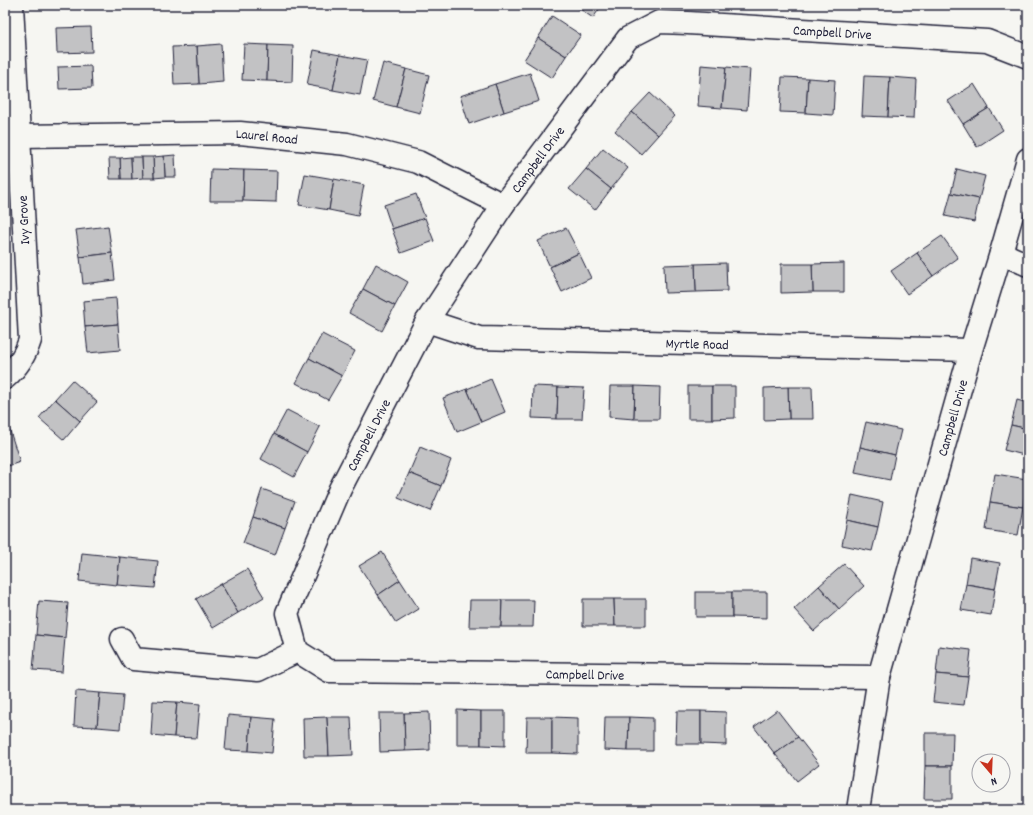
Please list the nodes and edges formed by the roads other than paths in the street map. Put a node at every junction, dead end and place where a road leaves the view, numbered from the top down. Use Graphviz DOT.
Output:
graph roads {
  1 [pos="12,5"];
  2 [pos="1028,57"];
  3 [pos="19,136"];
  4 [pos="1028,159"];
  5 [pos="502,205"];
  6 [pos="1002,253"];
  7 [pos="1028,266"];
  8 [pos="427,321"];
  9 [pos="971,350"];
  10 [pos="5,378"];
  11 [pos="122,639"];
  12 [pos="297,651"];
  13 [pos="879,677"];
  14 [pos="858,810"];
  1 -- 3 [label="street, Ivy Grove"];
  2 -- 5 [label="street, Campbell Drive"];
  3 -- 5 [label="street, Laurel Road"];
  3 -- 10 [label="street, Ivy Grove"];
  4 -- 6 [label="street, Campbell Drive"];
  5 -- 8 [label="street, Campbell Drive"];
  6 -- 7 [label="street"];
  6 -- 9 [label="street, Campbell Drive"];
  8 -- 9 [label="street, Myrtle Road"];
  8 -- 12 [label="street, Campbell Drive"];
  9 -- 13 [label="street, Campbell Drive"];
  11 -- 12 [label="street"];
  12 -- 13 [label="street, Campbell Drive"];
  13 -- 14 [label="street, Campbell Drive"];
}
